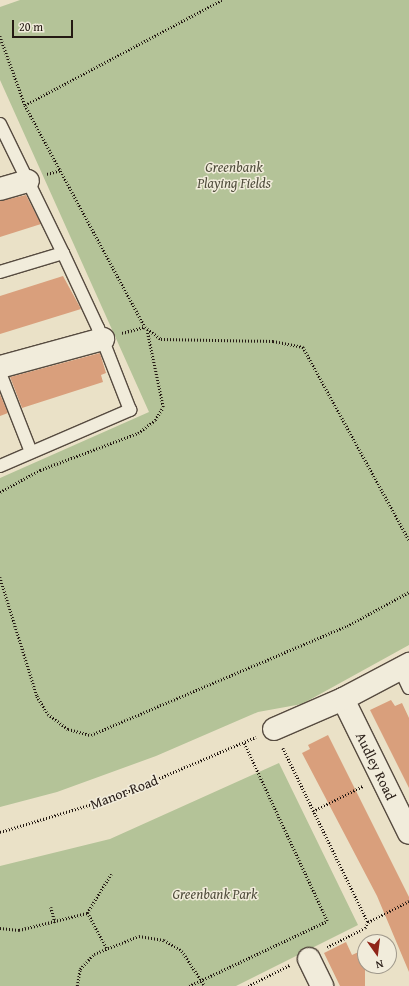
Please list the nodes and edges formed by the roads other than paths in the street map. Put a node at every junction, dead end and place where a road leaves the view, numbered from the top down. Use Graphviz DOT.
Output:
graph roads {
  1 [pos="0,124"];
  2 [pos="28,181"];
  3 [pos="0,189"];
  4 [pos="63,253"];
  5 [pos="0,272"];
  6 [pos="113,336"];
  7 [pos="0,367"];
  8 [pos="0,373"];
  9 [pos="31,452"];
  10 [pos="0,466"];
  11 [pos="406,674"];
  12 [pos="343,699"];
  13 [pos="274,729"];
  14 [pos="408,827"];
  15 [pos="309,959"];
  16 [pos="322,986"];
  1 -- 2 [label="lane"];
  2 -- 3 [label="street"];
  2 -- 4 [label="lane"];
  4 -- 5 [label="lane"];
  4 -- 6 [label="lane"];
  6 -- 7 [label="street"];
  6 -- 9 [label="lane"];
  8 -- 9 [label="lane"];
  9 -- 10 [label="lane"];
  11 -- 12 [label="street"];
  12 -- 13 [label="street"];
  12 -- 14 [label="street, Audley Road"];
  15 -- 16 [label="street"];
}
